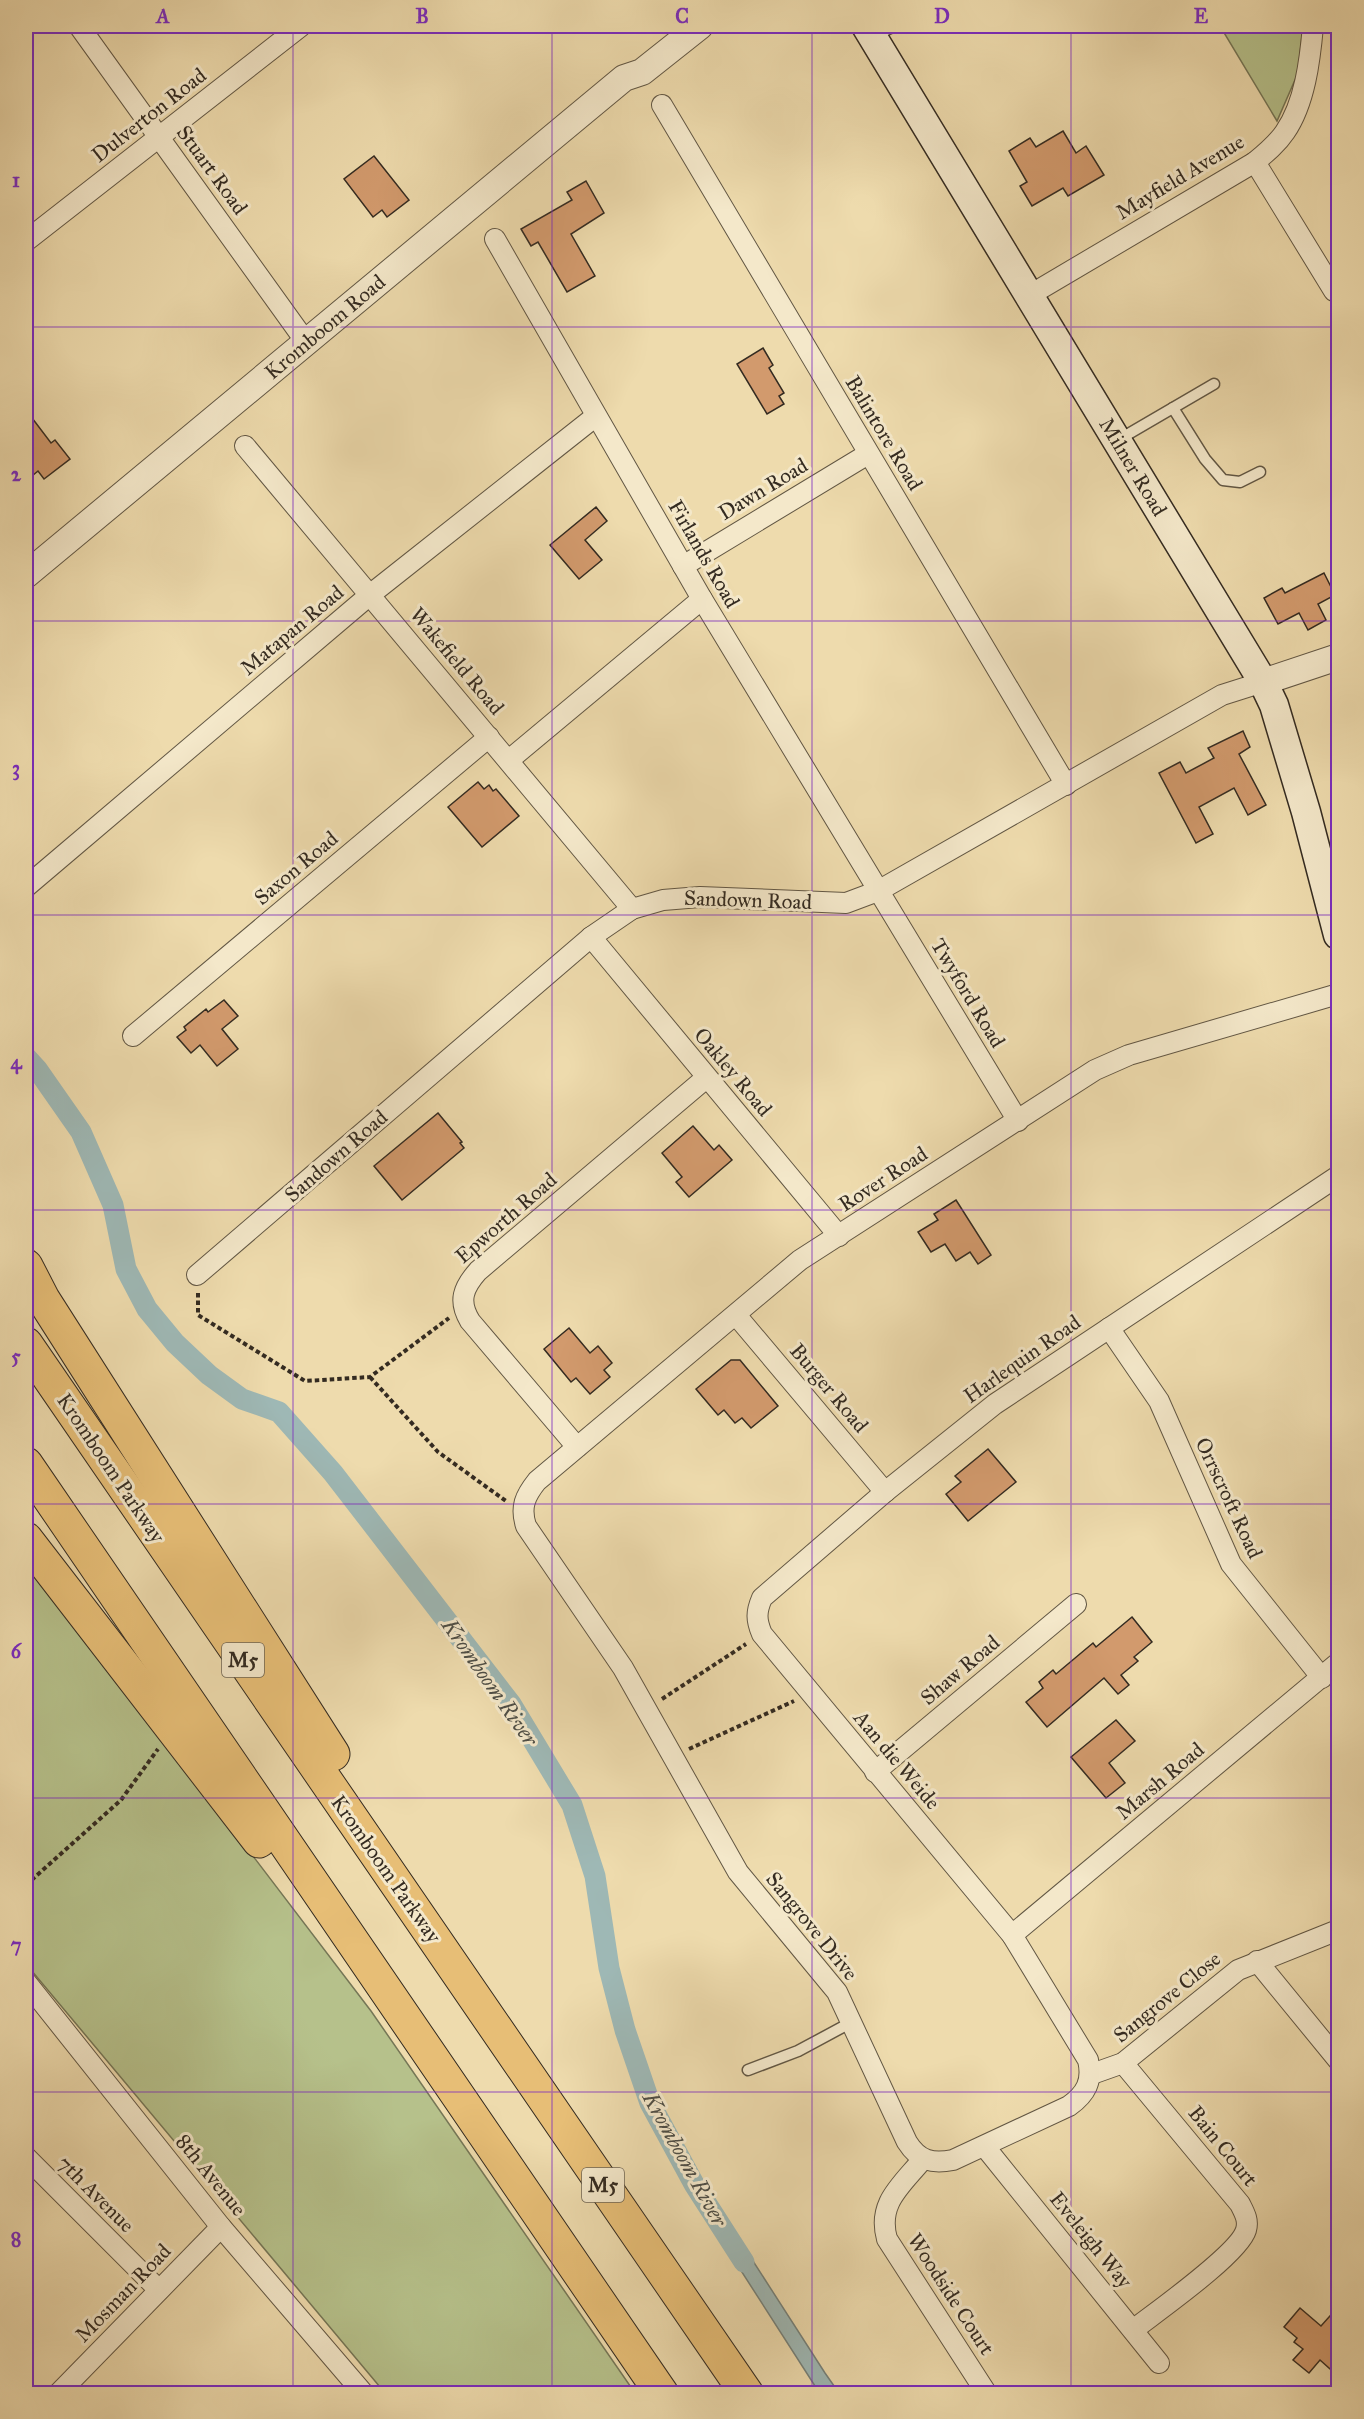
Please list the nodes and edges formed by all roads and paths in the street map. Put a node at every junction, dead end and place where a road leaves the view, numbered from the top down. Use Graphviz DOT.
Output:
graph roads {
  1 [pos="79,26"];
  2 [pos="301,26"];
  3 [pos="675,26"];
  4 [pos="700,26"];
  5 [pos="1313,26"];
  6 [pos="878,30"];
  7 [pos="624,78"];
  8 [pos="662,105"];
  9 [pos="159,137"];
  10 [pos="1255,162"];
  11 [pos="495,239"];
  12 [pos="26,241"];
  13 [pos="1334,291"];
  14 [pos="1030,295"];
  15 [pos="306,342"];
  16 [pos="1214,384"];
  17 [pos="1173,408"];
  18 [pos="596,416"];
  19 [pos="1117,440"];
  20 [pos="245,446"];
  21 [pos="868,454"];
  22 [pos="1260,472"];
  23 [pos="683,566"];
  24 [pos="26,575"];
  25 [pos="371,594"];
  26 [pos="702,598"];
  27 [pos="1338,657"];
  28 [pos="1263,682"];
  29 [pos="489,737"];
  30 [pos="509,760"];
  31 [pos="1066,785"];
  32 [pos="26,887"];
  33 [pos="878,891"];
  34 [pos="632,909"];
  35 [pos="1338,935"];
  36 [pos="591,937"];
  37 [pos="1338,994"];
  38 [pos="133,1036"];
  39 [pos="706,1078"];
  40 [pos="1018,1121"];
  41 [pos="1338,1176"];
  42 [pos="839,1236"];
  43 [pos="26,1266"];
  44 [pos="197,1275"];
  45 [pos="462,1309"];
  46 [pos="736,1315"];
  47 [pos="1109,1328"];
  48 [pos="26,1344"];
  49 [pos="369,1377"];
  50 [pos="577,1447"];
  51 [pos="26,1464"];
  52 [pos="885,1492"];
  53 [pos="522,1514"];
  54 [pos="26,1539"];
  55 [pos="1076,1604"];
  56 [pos="756,1611"];
  57 [pos="762,1634"];
  58 [pos="1338,1663"];
  59 [pos="1322,1678"];
  60 [pos="810,1693"];
  61 [pos="646,1709"];
  62 [pos="173,1729"];
  63 [pos="672,1756"];
  64 [pos="875,1772"];
  65 [pos="26,1885"];
  66 [pos="1338,1930"];
  67 [pos="1012,1935"];
  68 [pos="1257,1961"];
  69 [pos="460,1976"];
  70 [pos="26,1982"];
  71 [pos="852,2022"];
  72 [pos="1338,2060"];
  73 [pos="1123,2063"];
  74 [pos="748,2070"];
  75 [pos="1092,2074"];
  76 [pos="492,2145"];
  77 [pos="985,2146"];
  78 [pos="26,2157"];
  79 [pos="923,2159"];
  80 [pos="221,2227"];
  81 [pos="159,2290"];
  82 [pos="1133,2330"];
  83 [pos="1159,2362"];
  84 [pos="58,2394"];
  85 [pos="364,2394"];
  86 [pos="663,2394"];
  87 [pos="747,2394"];
  88 [pos="987,2394"];
  1 -- 9 [label="street, Stuart Road"];
  2 -- 9 [label="street, Dulverton Road"];
  3 -- 7 [label="street, Kromboom Road"];
  4 -- 7 [label="street, Kromboom Road"];
  5 -- 10 [label="street, Mayfield Avenue"];
  6 -- 14 [label="main road, Milner Road"];
  7 -- 15 [label="street, Kromboom Road"];
  8 -- 21 [label="street, Balintore Road"];
  9 -- 12 [label="street, Dulverton Road"];
  9 -- 15 [label="street, Stuart Road"];
  10 -- 13 [label="street"];
  10 -- 14 [label="street, Mayfield Avenue"];
  11 -- 18 [label="street, Firlands Road"];
  14 -- 19 [label="main road, Milner Road"];
  15 -- 24 [label="street, Kromboom Road"];
  16 -- 17 [label="lane"];
  17 -- 19 [label="lane"];
  17 -- 22 [label="lane"];
  18 -- 23 [label="street, Firlands Road"];
  18 -- 25 [label="street, Matapan Road"];
  19 -- 28 [label="main road, Milner Road"];
  20 -- 25 [label="street, Wakefield Road"];
  21 -- 23 [label="street, Dawn Road"];
  21 -- 31 [label="street, Balintore Road"];
  23 -- 26 [label="street, Firlands Road"];
  25 -- 29 [label="street, Wakefield Road"];
  25 -- 32 [label="street, Matapan Road"];
  26 -- 30 [label="street"];
  26 -- 33 [label="street, Firlands Road"];
  27 -- 28 [label="street, Sandown Road"];
  28 -- 31 [label="street, Sandown Road"];
  28 -- 35 [label="main road, Milner Road"];
  29 -- 30 [label="street, Wakefield Road"];
  29 -- 38 [label="street, Saxon Road"];
  30 -- 34 [label="street, Wakefield Road"];
  31 -- 33 [label="street, Sandown Road"];
  33 -- 34 [label="street, Sandown Road"];
  33 -- 40 [label="street, Twyford Road"];
  34 -- 36 [label="street, Sandown Road"];
  36 -- 39 [label="street, Oakley Road"];
  36 -- 44 [label="street, Sandown Road"];
  37 -- 40 [label="street, Rover Road"];
  39 -- 42 [label="street, Oakley Road"];
  39 -- 45 [label="street, Epworth Road"];
  40 -- 42 [label="street, Rover Road"];
  41 -- 47 [label="street, Harlequin Road"];
  42 -- 46 [label="street, Rover Road"];
  43 -- 69 [label="highway"];
  44 -- 49 [label="path"];
  45 -- 49 [label="path"];
  45 -- 50 [label="street"];
  46 -- 50 [label="street, Rover Road"];
  46 -- 52 [label="street, Burger Road"];
  47 -- 52 [label="street, Harlequin Road"];
  47 -- 59 [label="street, Orrscroft Road"];
  48 -- 69 [label="highway, Kromboom Parkway / M5"];
  49 -- 53 [label="path"];
  50 -- 53 [label="street, Rover Road"];
  51 -- 76 [label="highway"];
  52 -- 56 [label="street, Harlequin Road"];
  53 -- 61 [label="street, Sangrove Drive"];
  54 -- 62 [label="highway"];
  55 -- 64 [label="street, Shaw Road"];
  56 -- 57 [label="street, Aan die Weide"];
  57 -- 60 [label="street, Aan die Weide"];
  57 -- 61 [label="path"];
  58 -- 59 [label="street, Marsh Road"];
  59 -- 67 [label="street, Marsh Road"];
  60 -- 63 [label="path"];
  60 -- 64 [label="street, Aan die Weide"];
  61 -- 63 [label="street, Sangrove Drive"];
  62 -- 65 [label="path"];
  62 -- 76 [label="highway"];
  63 -- 71 [label="street, Sangrove Drive"];
  64 -- 67 [label="street, Aan die Weide"];
  66 -- 68 [label="street, Sangrove Close"];
  67 -- 75 [label="street"];
  68 -- 72 [label="street"];
  68 -- 73 [label="street, Sangrove Close"];
  69 -- 87 [label="highway, Kromboom Parkway / M5"];
  70 -- 80 [label="street, 8th Avenue"];
  71 -- 74 [label="lane"];
  71 -- 79 [label="street, Sangrove Drive"];
  73 -- 75 [label="street, Sangrove Close"];
  73 -- 82 [label="street, Bain Court"];
  75 -- 77 [label="street"];
  76 -- 86 [label="highway"];
  77 -- 79 [label="street"];
  77 -- 82 [label="street, Eveleigh Way"];
  78 -- 81 [label="street, 7th Avenue"];
  79 -- 88 [label="street, Woodside Court"];
  80 -- 81 [label="street, Mosman Road"];
  80 -- 85 [label="street, 8th Avenue"];
  81 -- 84 [label="street, Mosman Road"];
  82 -- 83 [label="street, Eveleigh Way"];
}
